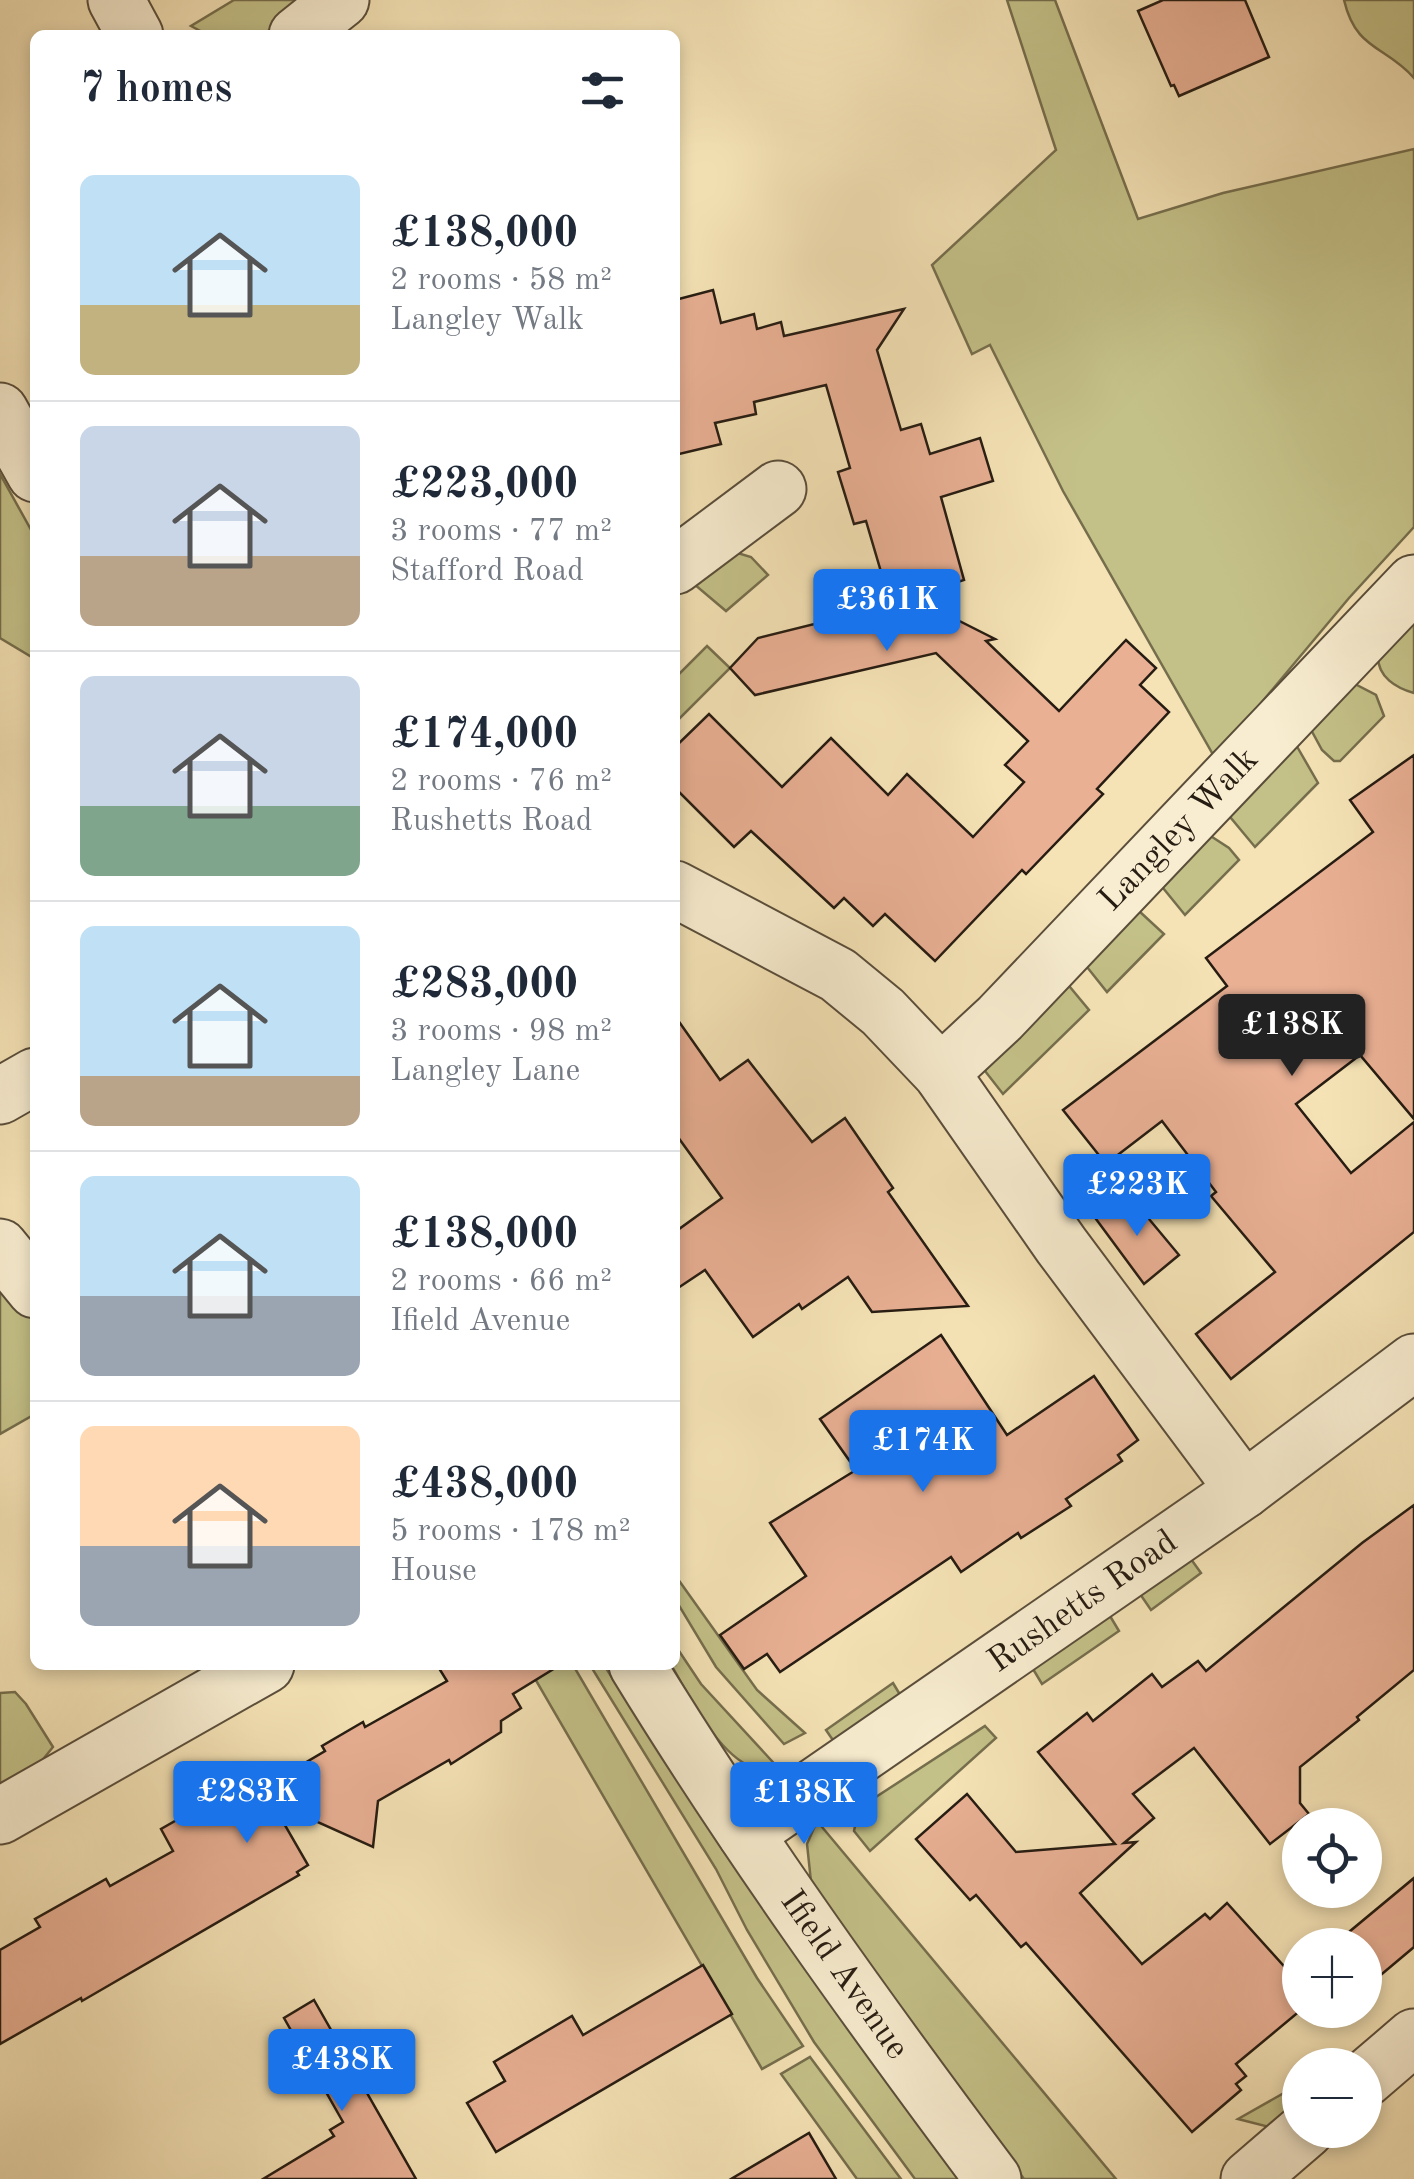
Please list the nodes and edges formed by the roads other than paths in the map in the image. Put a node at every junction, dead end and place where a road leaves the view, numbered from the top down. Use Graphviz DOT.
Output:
graph roads {
  1 [pos="116,0"];
  2 [pos="341,0"];
  3 [pos="132,30"];
  4 [pos="303,30"];
  5 [pos="0,411"];
  6 [pos="30,465"];
  7 [pos="778,489"];
  8 [pos="680,562"];
  9 [pos="1414,583"];
  10 [pos="680,892"];
  11 [pos="941,1073"];
  12 [pos="30,1079"];
  13 [pos="0,1096"];
  14 [pos="0,1247"];
  15 [pos="30,1284"];
  16 [pos="1414,1362"];
  17 [pos="1244,1490"];
  18 [pos="257,1670"];
  19 [pos="640,1670"];
  20 [pos="0,1816"];
  21 [pos="746,1834"];
  22 [pos="1414,2037"];
  23 [pos="1382,2064"];
  24 [pos="1285,2148"];
  25 [pos="994,2179"];
  26 [pos="1249,2179"];
  1 -- 3 [label="street"];
  2 -- 4 [label="street"];
  5 -- 6 [label="street"];
  7 -- 8 [label="street"];
  9 -- 11 [label="street, Langley Walk"];
  10 -- 11 [label="street"];
  11 -- 17 [label="street"];
  12 -- 13 [label="street"];
  14 -- 15 [label="street"];
  16 -- 17 [label="street, Rushetts Road"];
  17 -- 21 [label="street, Rushetts Road"];
  18 -- 20 [label="street"];
  19 -- 21 [label="street, Ifield Avenue"];
  21 -- 25 [label="street, Ifield Avenue"];
  22 -- 23 [label="street"];
  24 -- 26 [label="street"];
}
